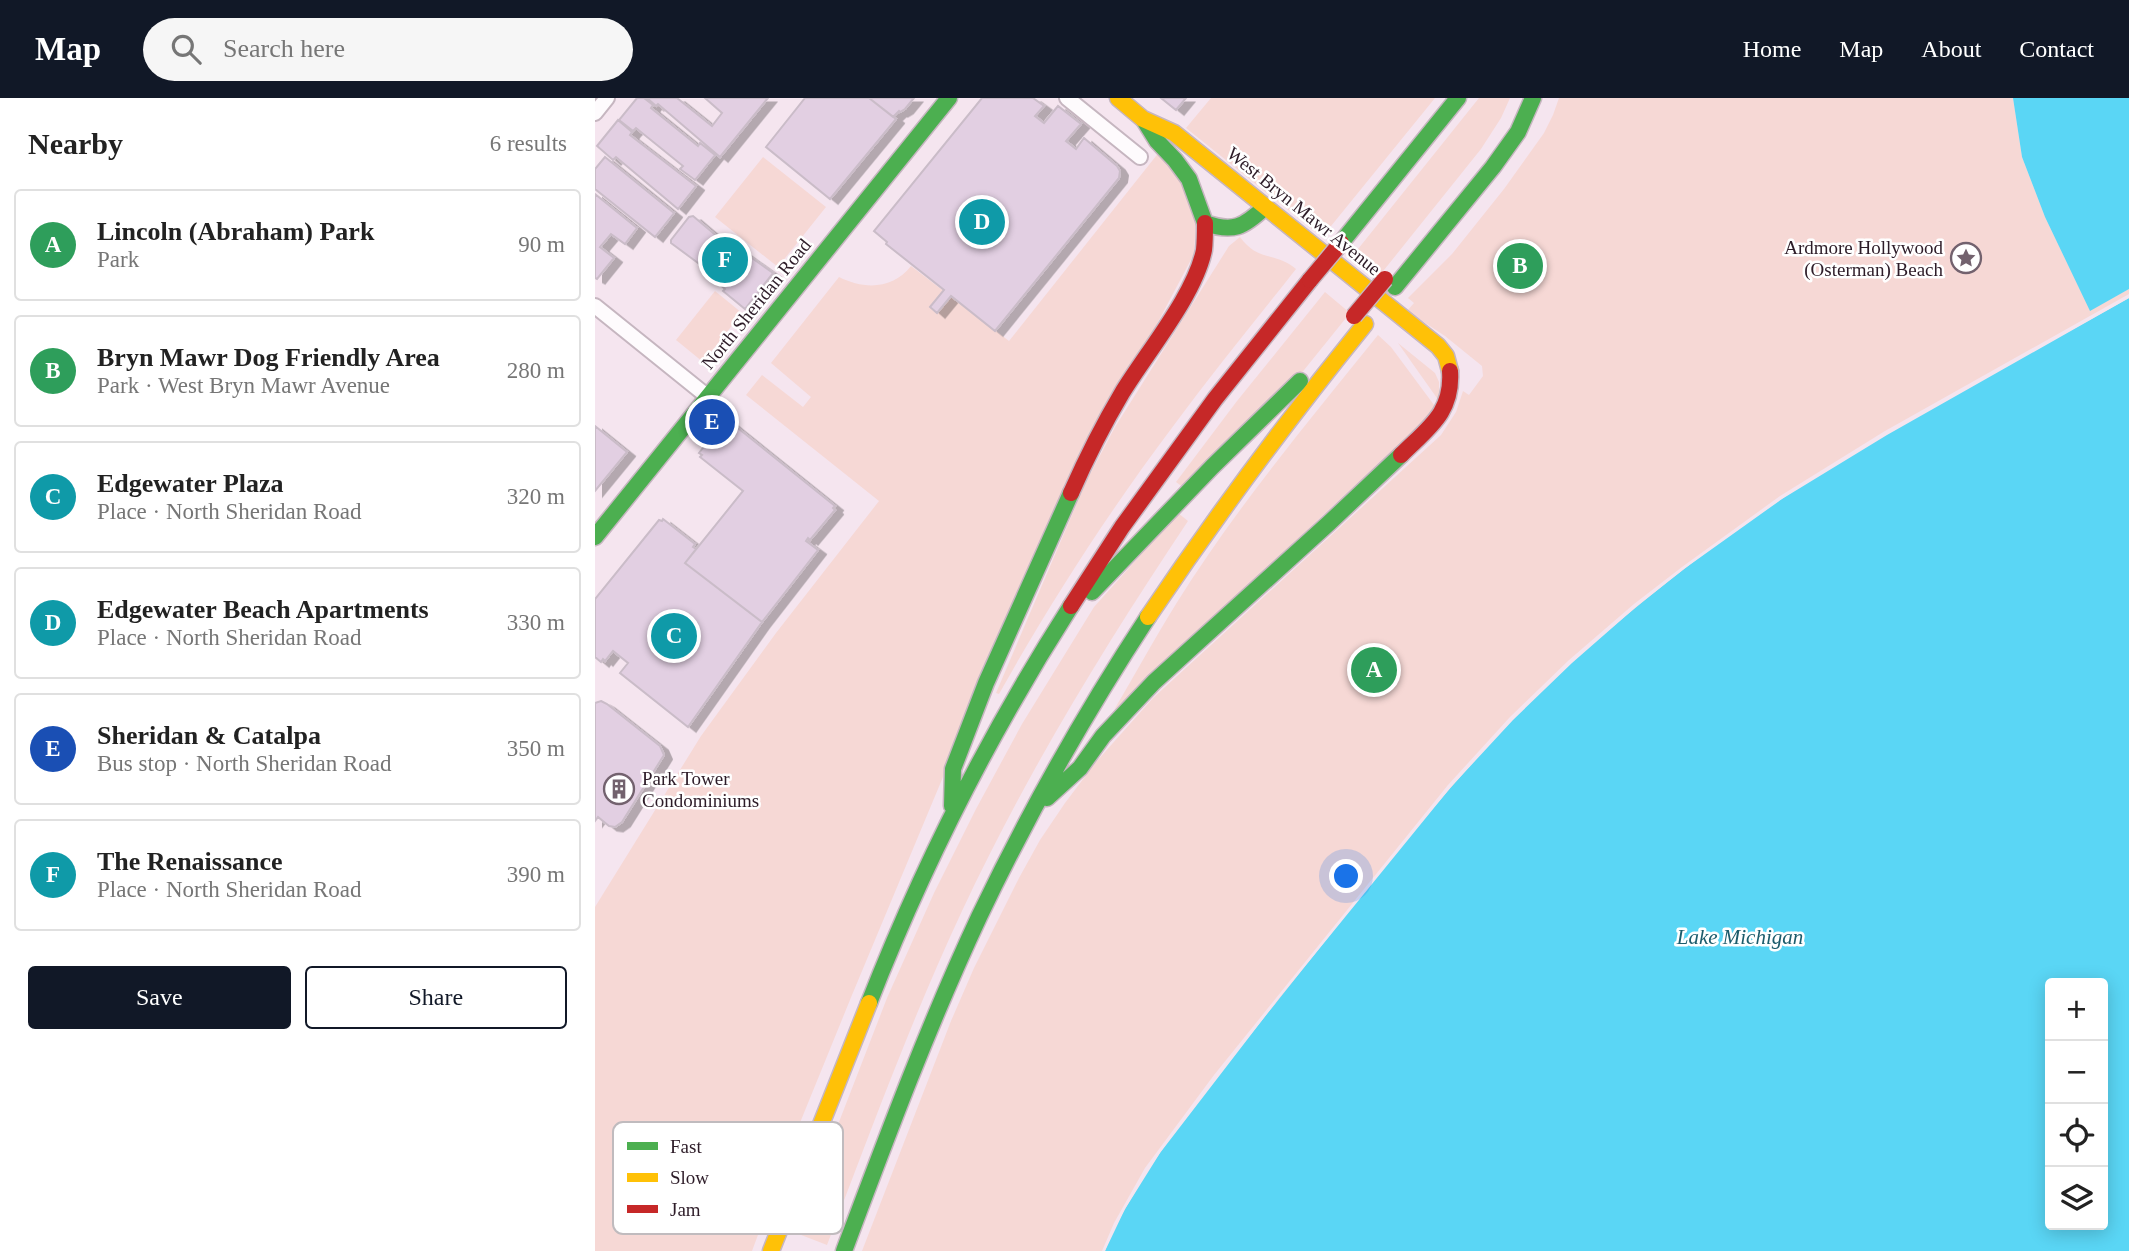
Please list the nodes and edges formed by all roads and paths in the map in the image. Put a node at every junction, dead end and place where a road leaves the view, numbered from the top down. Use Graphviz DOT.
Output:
graph roads {
  1 [pos="607,98"];
  2 [pos="949,98"];
  3 [pos="1067,98"];
  4 [pos="1118,98"];
  5 [pos="1458,98"];
  6 [pos="1516,98"];
  7 [pos="1533,98"];
  8 [pos="595,113"];
  9 [pos="1143,119"];
  10 [pos="1140,156"];
  11 [pos="1265,207"];
  12 [pos="1205,223"];
  13 [pos="1390,283"];
  14 [pos="595,306"];
  15 [pos="1359,320"];
  16 [pos="708,397"];
  17 [pos="595,537"];
  18 [pos="1056,630"];
  19 [pos="1031,813"];
  20 [pos="952,814"];
  21 [pos="822,1122"];
  22 [pos="778,1234"];
  23 [pos="771,1251"];
  24 [pos="844,1251"];
  1 -- 8 [label="street"];
  2 -- 16 [label="main road, North Sheridan Road"];
  3 -- 10 [label="street"];
  4 -- 9 [label="main road, West Bryn Mawr Avenue"];
  5 -- 18 [label="main road, bridge"];
  6 -- 13 [label="main road"];
  7 -- 13 [label="main road"];
  9 -- 11 [label="main road, West Bryn Mawr Avenue"];
  9 -- 12 [label="main road"];
  11 -- 12 [label="main road"];
  11 -- 19 [label="main road, West Bryn Mawr Avenue"];
  12 -- 20 [label="main road"];
  13 -- 15 [label="main road"];
  14 -- 16 [label="street"];
  15 -- 18 [label="main road"];
  15 -- 19 [label="main road"];
  16 -- 17 [label="main road, North Sheridan Road"];
  18 -- 20 [label="main road"];
  19 -- 24 [label="main road"];
  20 -- 21 [label="main road"];
  22 -- 23 [label="main road"];
}
